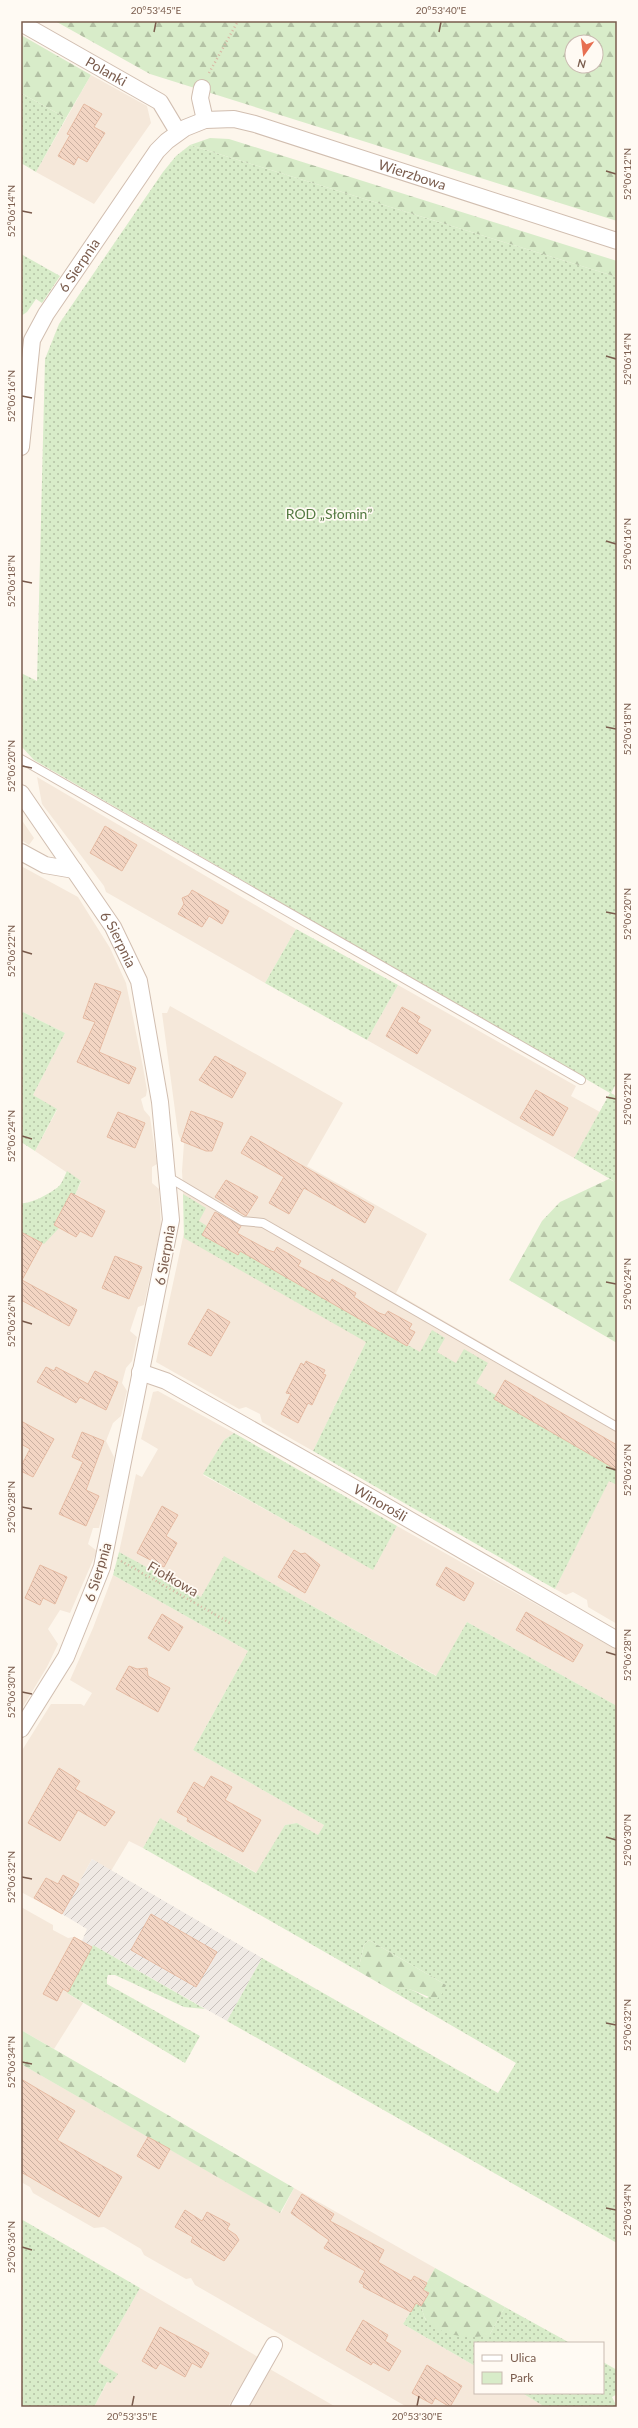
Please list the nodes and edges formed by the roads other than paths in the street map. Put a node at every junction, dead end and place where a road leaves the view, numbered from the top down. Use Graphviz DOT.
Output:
graph roads {
  1 [pos="21,23"];
  2 [pos="202,88"];
  3 [pos="205,120"];
  4 [pos="178,132"];
  5 [pos="617,241"];
  6 [pos="27,337"];
  7 [pos="21,446"];
  8 [pos="21,759"];
  9 [pos="21,792"];
  10 [pos="21,852"];
  11 [pos="74,870"];
  12 [pos="581,1080"];
  13 [pos="168,1178"];
  14 [pos="140,1372"];
  15 [pos="617,1427"];
  16 [pos="617,1640"];
  17 [pos="21,1729"];
  18 [pos="274,2346"];
  19 [pos="239,2407"];
  1 -- 4 [label="street, Polanki"];
  2 -- 3 [label="street"];
  3 -- 4 [label="street, 6 Sierpnia"];
  3 -- 5 [label="street, Wierzbowa"];
  4 -- 6 [label="street, 6 Sierpnia"];
  6 -- 7 [label="street, 6 Sierpnia"];
  8 -- 12 [label="lane"];
  9 -- 11 [label="street, 6 Sierpnia"];
  10 -- 11 [label="street"];
  11 -- 13 [label="street, 6 Sierpnia"];
  13 -- 14 [label="street, 6 Sierpnia"];
  13 -- 15 [label="lane"];
  14 -- 16 [label="street, Winorośli"];
  14 -- 17 [label="street, 6 Sierpnia"];
  18 -- 19 [label="street"];
}
